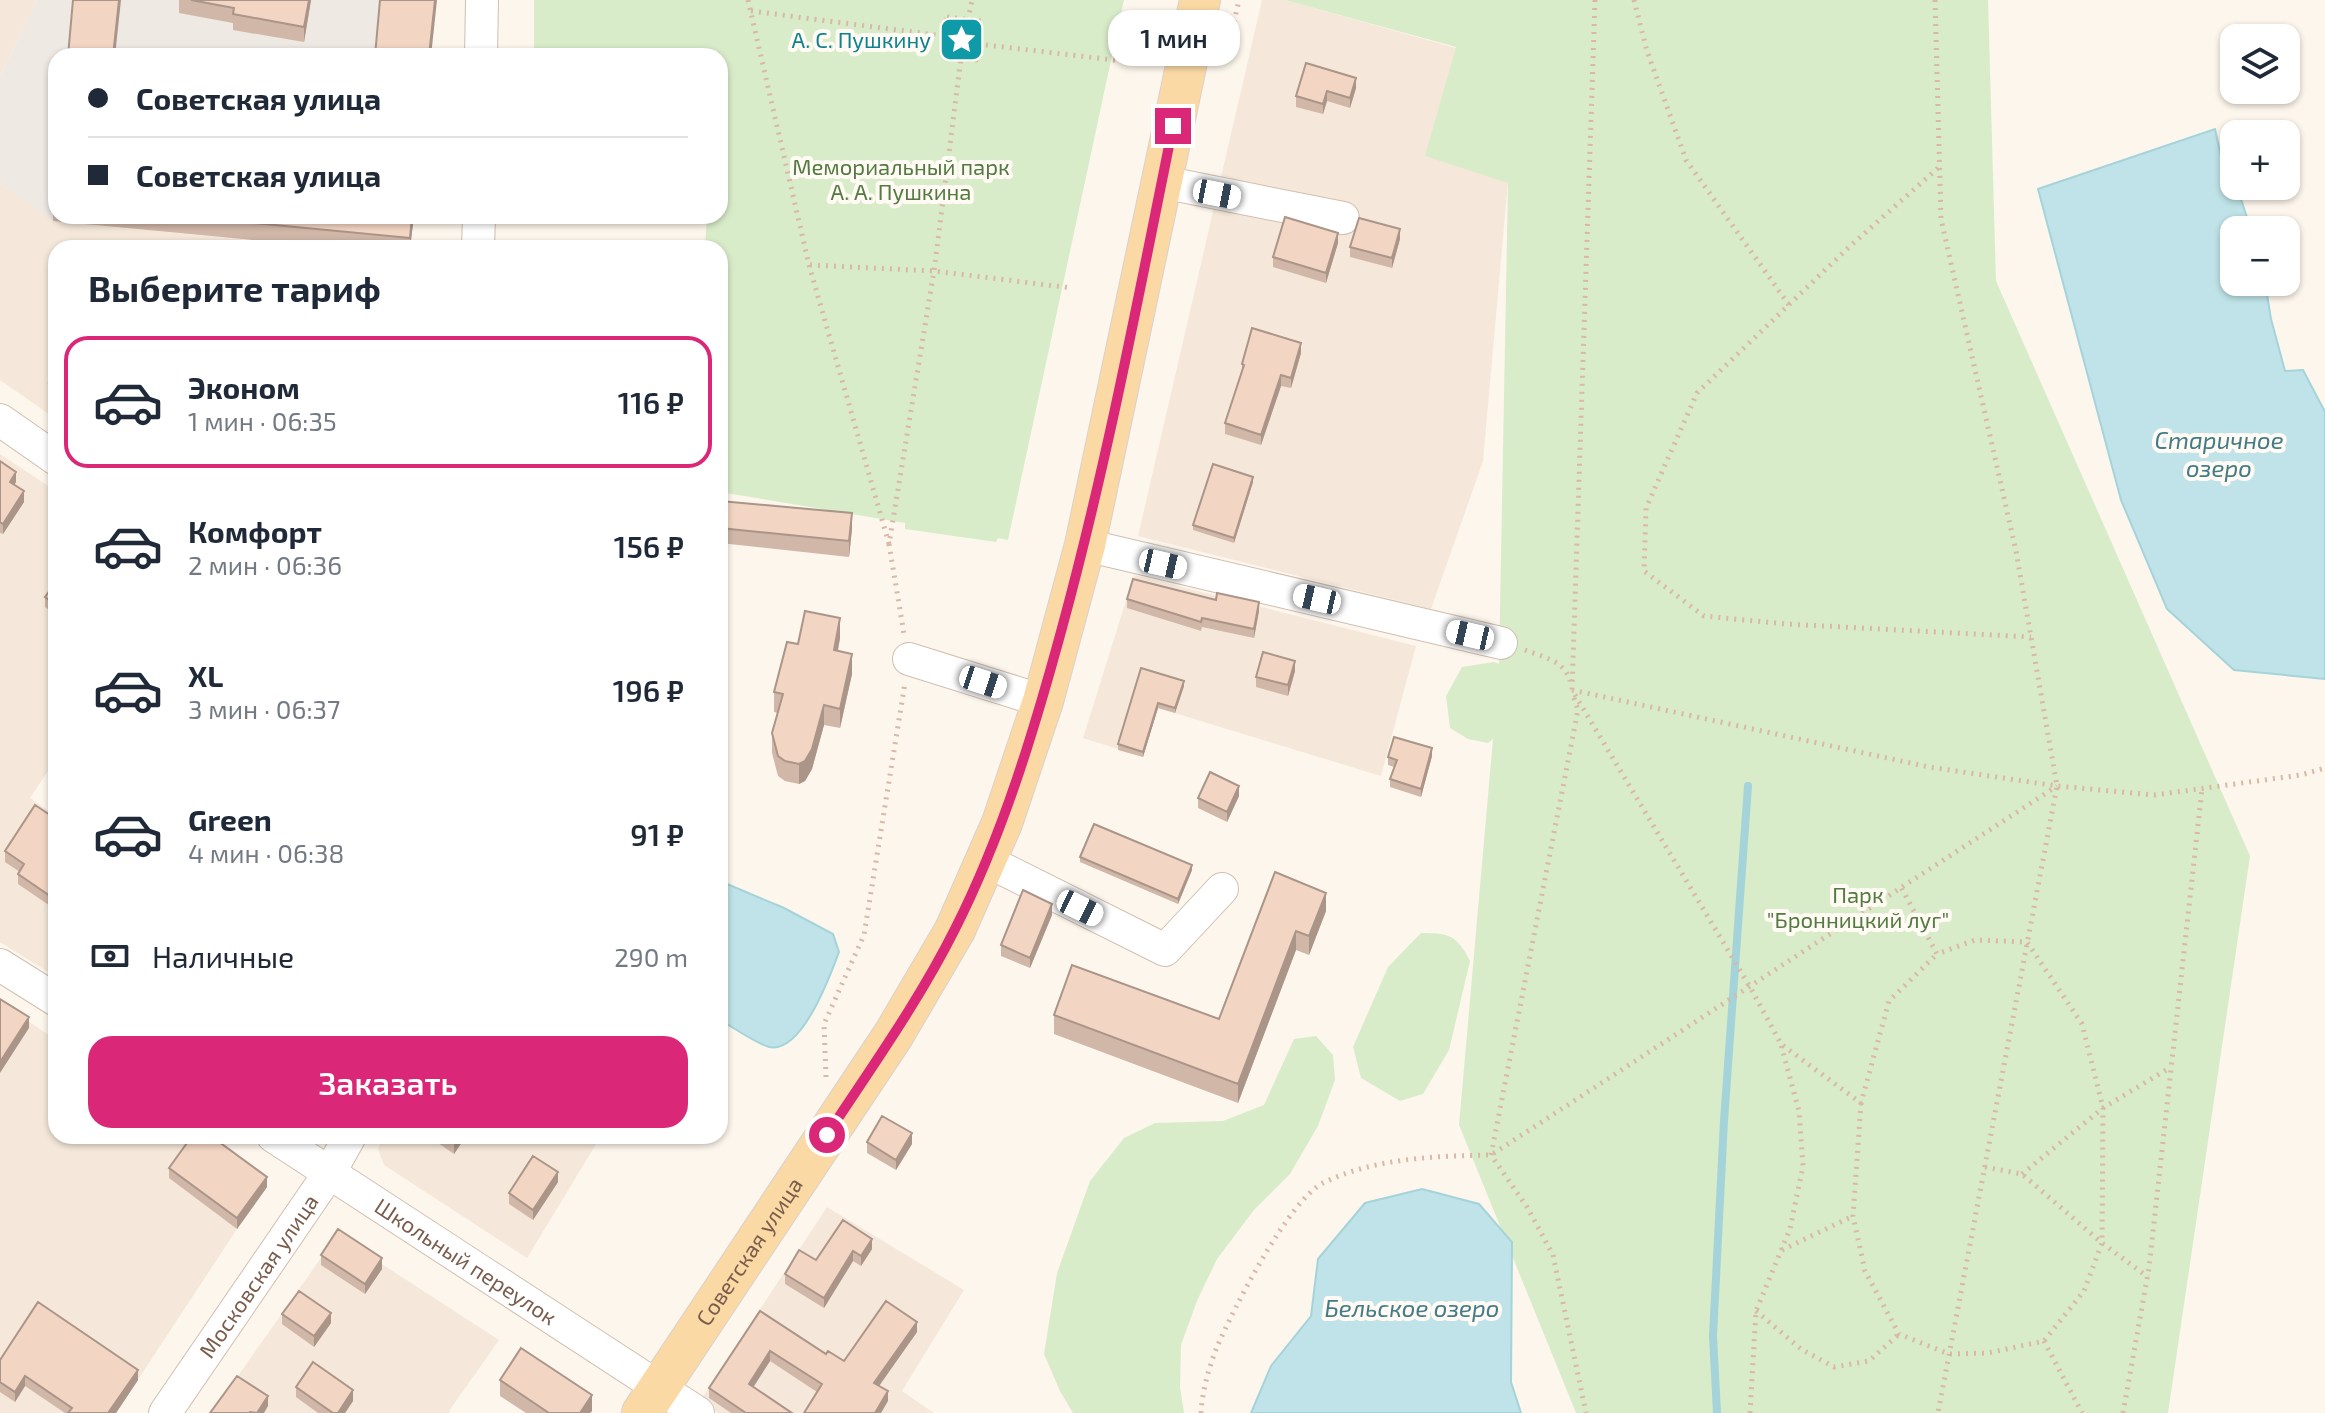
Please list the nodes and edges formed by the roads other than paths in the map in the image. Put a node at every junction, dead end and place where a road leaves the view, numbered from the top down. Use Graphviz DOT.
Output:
graph roads {
  1 [pos="482,0"];
  2 [pos="1200,0"];
  3 [pos="481,48"];
  4 [pos="1162,182"];
  5 [pos="1343,218"];
  6 [pos="0,420"];
  7 [pos="48,453"];
  8 [pos="1085,545"];
  9 [pos="1501,643"];
  10 [pos="909,659"];
  11 [pos="1043,701"];
  12 [pos="985,860"];
  13 [pos="1222,889"];
  14 [pos="0,965"];
  15 [pos="48,995"];
  16 [pos="286,1144"];
  17 [pos="346,1144"];
  18 [pos="330,1172"];
  19 [pos="651,1400"];
  20 [pos="165,1413"];
  21 [pos="698,1413"];
  1 -- 3 [label="street"];
  2 -- 4 [label="main road, Советская улица"];
  4 -- 5 [label="street"];
  4 -- 8 [label="main road, Советская улица"];
  6 -- 7 [label="street"];
  8 -- 9 [label="street"];
  8 -- 11 [label="main road, Советская улица"];
  10 -- 11 [label="street"];
  11 -- 12 [label="main road, Советская улица"];
  12 -- 13 [label="street"];
  12 -- 19 [label="main road, Советская улица"];
  14 -- 15 [label="street"];
  16 -- 18 [label="street, Школьный переулок"];
  17 -- 18 [label="street, Московская улица"];
  18 -- 19 [label="street, Школьный переулок"];
  18 -- 20 [label="street, Московская улица"];
  19 -- 21 [label="street, Школьный переулок"];
}
